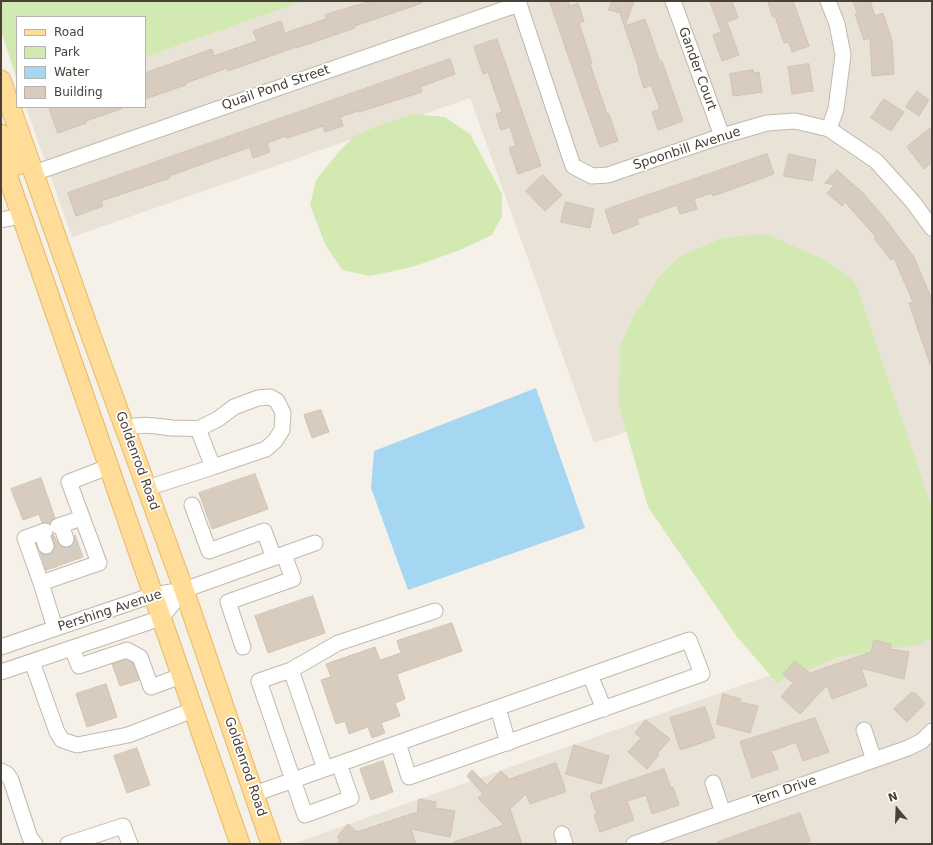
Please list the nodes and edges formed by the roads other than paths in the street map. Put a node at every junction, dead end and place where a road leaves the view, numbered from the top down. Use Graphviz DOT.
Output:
graph roads {
  1 [pos="673,1"];
  2 [pos="828,1"];
  3 [pos="519,2"];
  4 [pos="1,80"];
  5 [pos="829,129"];
  6 [pos="1,134"];
  7 [pos="722,136"];
  8 [pos="1,157"];
  9 [pos="34,172"];
  10 [pos="21,216"];
  11 [pos="1,220"];
  12 [pos="932,228"];
  13 [pos="112,394"];
  14 [pos="125,428"];
  15 [pos="198,429"];
  16 [pos="108,467"];
  17 [pos="213,467"];
  18 [pos="147,488"];
  19 [pos="192,505"];
  20 [pos="82,518"];
  21 [pos="316,543"];
  22 [pos="279,556"];
  23 [pos="41,583"];
  24 [pos="184,590"];
  25 [pos="153,595"];
  26 [pos="435,611"];
  27 [pos="161,618"];
  28 [pos="55,628"];
  29 [pos="1,647"];
  30 [pos="243,647"];
  31 [pos="72,648"];
  32 [pos="32,662"];
  33 [pos="291,670"];
  34 [pos="1,672"];
  35 [pos="590,675"];
  36 [pos="181,676"];
  37 [pos="498,708"];
  38 [pos="604,709"];
  39 [pos="193,710"];
  40 [pos="864,730"];
  41 [pos="932,731"];
  42 [pos="508,743"];
  43 [pos="398,744"];
  44 [pos="874,760"];
  45 [pos="332,767"];
  46 [pos="1,771"];
  47 [pos="293,781"];
  48 [pos="713,783"];
  49 [pos="254,794"];
  50 [pos="723,813"];
  51 [pos="35,844"];
  52 [pos="68,844"];
  53 [pos="130,844"];
  54 [pos="240,844"];
  55 [pos="271,844"];
  56 [pos="634,844"];
  1 -- 7 [label="street, Gander Court"];
  2 -- 5 [label="street"];
  3 -- 7 [label="street, Spoonbill Avenue"];
  3 -- 9 [label="street, Quail Pond Street"];
  4 -- 9 [label="main road, Goldenrod Road"];
  5 -- 7 [label="street, Spoonbill Avenue"];
  5 -- 12 [label="street, Spoonbill Avenue"];
  6 -- 9 [label="main road"];
  8 -- 10 [label="main road"];
  9 -- 13 [label="main road, Goldenrod Road"];
  10 -- 11 [label="street"];
  10 -- 13 [label="main road"];
  10 -- 16 [label="main road"];
  13 -- 14 [label="main road, Goldenrod Road"];
  14 -- 15 [label="street"];
  14 -- 18 [label="main road, Goldenrod Road"];
  15 -- 17 [label="street"];
  15 -- 17 [label="street"];
  16 -- 20 [label="street"];
  16 -- 25 [label="main road"];
  17 -- 18 [label="street"];
  18 -- 24 [label="main road, Goldenrod Road"];
  19 -- 22 [label="street"];
  20 -- 23 [label="street"];
  20 -- 23 [label="street"];
  21 -- 22 [label="street"];
  22 -- 24 [label="street"];
  22 -- 30 [label="street"];
  23 -- 28 [label="street"];
  24 -- 25 [label="street, Pershing Avenue"];
  24 -- 27 [label="street, Pershing Avenue"];
  24 -- 49 [label="main road, Goldenrod Road"];
  25 -- 27 [label="main road"];
  25 -- 28 [label="street, Pershing Avenue"];
  26 -- 33 [label="street"];
  27 -- 31 [label="street, Pershing Avenue"];
  27 -- 36 [label="main road"];
  28 -- 29 [label="street, Pershing Avenue"];
  31 -- 32 [label="street, Pershing Avenue"];
  31 -- 36 [label="street"];
  32 -- 34 [label="street, Pershing Avenue"];
  32 -- 39 [label="street"];
  33 -- 45 [label="street"];
  33 -- 47 [label="street"];
  35 -- 37 [label="street"];
  35 -- 38 [label="street"];
  35 -- 38 [label="street"];
  36 -- 39 [label="main road"];
  37 -- 42 [label="street"];
  37 -- 43 [label="street"];
  38 -- 42 [label="street"];
  39 -- 54 [label="main road"];
  40 -- 44 [label="street"];
  41 -- 44 [label="street, Tern Drive"];
  42 -- 43 [label="street"];
  43 -- 45 [label="street"];
  44 -- 50 [label="street, Tern Drive"];
  45 -- 47 [label="street"];
  45 -- 47 [label="street"];
  46 -- 51 [label="street"];
  47 -- 49 [label="street"];
  48 -- 50 [label="street"];
  49 -- 55 [label="main road, Goldenrod Road"];
  50 -- 56 [label="street, Tern Drive"];
  52 -- 53 [label="street"];
}
